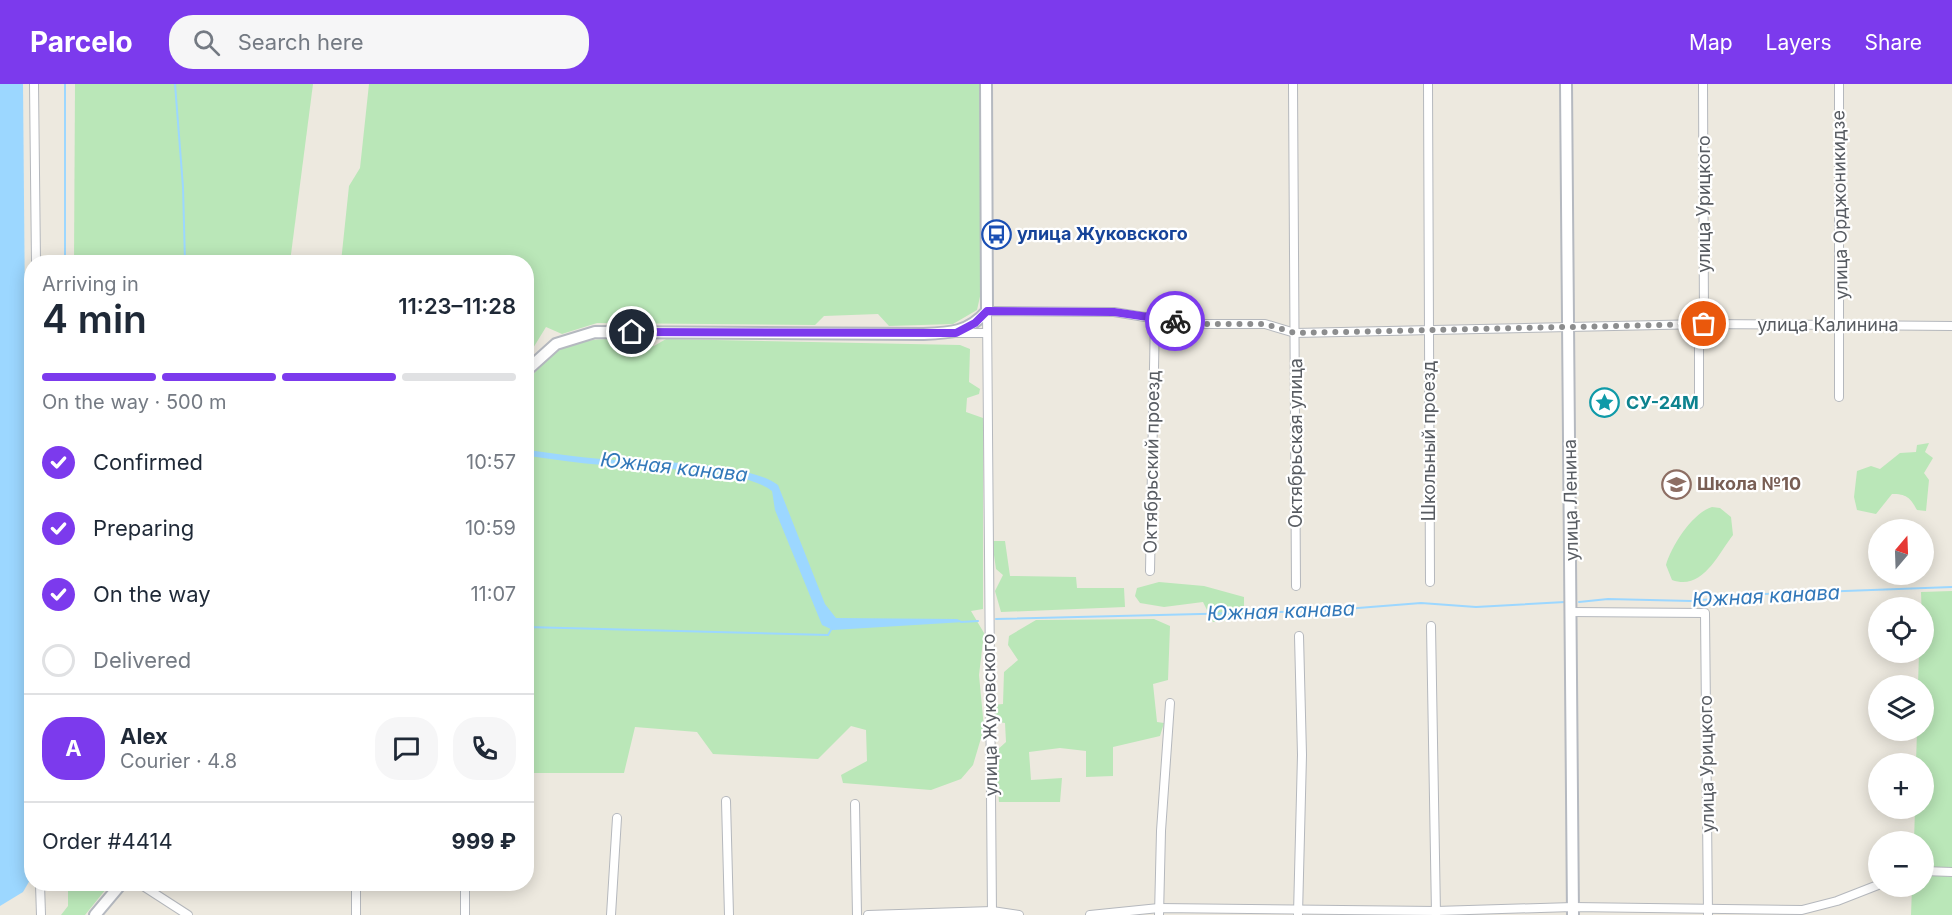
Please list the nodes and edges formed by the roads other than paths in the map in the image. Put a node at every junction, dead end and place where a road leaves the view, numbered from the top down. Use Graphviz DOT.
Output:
graph roads {
  1 [pos="34,84"];
  2 [pos="986,84"];
  3 [pos="1293,84"];
  4 [pos="1428,84"];
  5 [pos="1566,84"];
  6 [pos="1703,84"];
  7 [pos="1839,84"];
  8 [pos="36,255"];
  9 [pos="987,311"];
  10 [pos="1155,317"];
  11 [pos="1702,324"];
  12 [pos="1838,326"];
  13 [pos="1952,326"];
  14 [pos="1569,328"];
  15 [pos="1429,331"];
  16 [pos="956,333"];
  17 [pos="986,333"];
  18 [pos="1295,333"];
  19 [pos="534,364"];
  20 [pos="1839,397"];
  21 [pos="1699,404"];
  22 [pos="1150,571"];
  23 [pos="1430,582"];
  24 [pos="1296,586"];
  25 [pos="1570,612"];
  26 [pos="1431,626"];
  27 [pos="1299,636"];
  28 [pos="1170,703"];
  29 [pos="726,801"];
  30 [pos="855,804"];
  31 [pos="617,818"];
  32 [pos="1934,871"];
  33 [pos="1952,872"];
  34 [pos="1868,889"];
  35 [pos="40,891"];
  36 [pos="115,891"];
  37 [pos="151,891"];
  38 [pos="356,891"];
  39 [pos="465,891"];
  40 [pos="1573,911"];
  41 [pos="1159,912"];
  42 [pos="1297,912"];
  43 [pos="992,913"];
  44 [pos="1436,913"];
  45 [pos="1708,913"];
  46 [pos="41,915"];
  47 [pos="95,915"];
  48 [pos="188,915"];
  49 [pos="356,915"];
  50 [pos="465,915"];
  51 [pos="611,915"];
  52 [pos="729,915"];
  53 [pos="856,915"];
  54 [pos="868,915"];
  55 [pos="1019,915"];
  56 [pos="1090,915"];
  1 -- 8 [label="street"];
  2 -- 9 [label="street, улица Жуковского"];
  3 -- 18 [label="street, Октябрьская улица"];
  4 -- 15 [label="street, Школьный проезд"];
  5 -- 14 [label="street, улица Ленина"];
  6 -- 11 [label="street, улица Урицкого"];
  7 -- 12 [label="street, улица Орджоникидзе"];
  9 -- 10 [label="street, улица Калинина"];
  9 -- 16 [label="street"];
  9 -- 17 [label="street, улица Жуковского"];
  10 -- 18 [label="street, улица Калинина"];
  10 -- 22 [label="street, Октябрьский проезд"];
  11 -- 12 [label="street, улица Калинина"];
  11 -- 14 [label="street, улица Калинина"];
  11 -- 21 [label="street, улица Урицкого"];
  12 -- 13 [label="street, улица Калинина"];
  12 -- 20 [label="street, улица Орджоникидзе"];
  14 -- 15 [label="street, улица Калинина"];
  14 -- 25 [label="street, улица Ленина"];
  15 -- 18 [label="street, улица Калинина"];
  15 -- 23 [label="street, Школьный проезд"];
  16 -- 17 [label="street"];
  16 -- 19 [label="street"];
  17 -- 43 [label="street, улица Жуковского"];
  18 -- 24 [label="street, Октябрьская улица"];
  25 -- 40 [label="street, улица Ленина"];
  25 -- 45 [label="street, улица Урицкого"];
  26 -- 44 [label="street"];
  27 -- 42 [label="street"];
  28 -- 41 [label="street"];
  29 -- 52 [label="street"];
  30 -- 53 [label="street"];
  31 -- 51 [label="street"];
  32 -- 33 [label="street"];
  34 -- 45 [label="street"];
  35 -- 46 [label="street"];
  36 -- 47 [label="street"];
  37 -- 48 [label="street"];
  38 -- 49 [label="street"];
  39 -- 50 [label="street"];
  40 -- 44 [label="street"];
  40 -- 45 [label="street"];
  41 -- 42 [label="street"];
  41 -- 56 [label="street"];
  42 -- 44 [label="street"];
  43 -- 54 [label="street"];
  43 -- 55 [label="street"];
}
